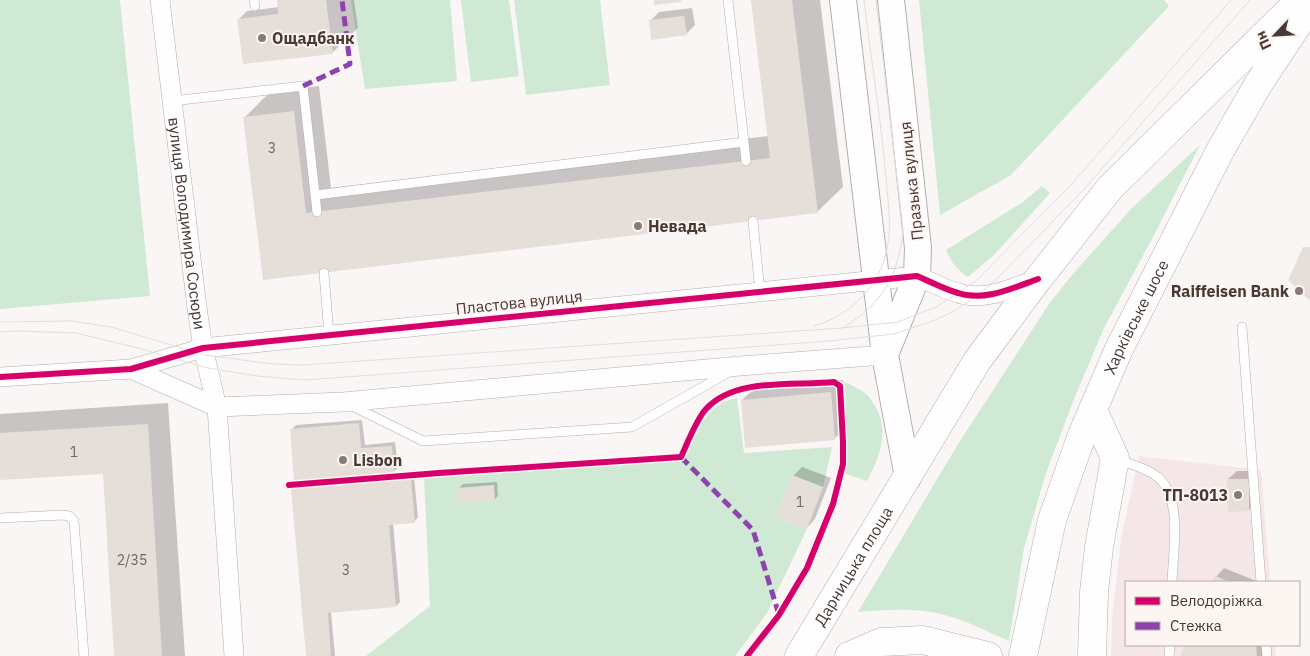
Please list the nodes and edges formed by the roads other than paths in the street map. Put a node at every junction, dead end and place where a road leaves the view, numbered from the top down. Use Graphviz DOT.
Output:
graph roads {
  1 [pos="160,0"];
  2 [pos="728,0"];
  3 [pos="843,0"];
  4 [pos="891,0"];
  5 [pos="1300,0"];
  6 [pos="1310,5"];
  7 [pos="172,101"];
  8 [pos="744,142"];
  9 [pos="746,161"];
  10 [pos="316,196"];
  11 [pos="317,212"];
  12 [pos="753,221"];
  13 [pos="324,272"];
  14 [pos="917,276"];
  15 [pos="1038,279"];
  16 [pos="876,281"];
  17 [pos="760,292"];
  18 [pos="1242,327"];
  19 [pos="329,335"];
  20 [pos="203,348"];
  21 [pos="885,356"];
  22 [pos="740,366"];
  23 [pos="131,369"];
  24 [pos="0,377"];
  25 [pos="343,402"];
  26 [pos="217,407"];
  27 [pos="1093,410"];
  28 [pos="1115,458"];
  29 [pos="908,477"];
  30 [pos="0,518"];
  31 [pos="1172,581"];
  32 [pos="1261,581"];
  33 [pos="84,656"];
  34 [pos="234,656"];
  35 [pos="799,656"];
  36 [pos="849,656"];
  37 [pos="988,656"];
  38 [pos="1023,656"];
  39 [pos="1092,656"];
  1 -- 7 [label="street, вулиця Володимира Сосюри"];
  2 -- 8 [label="lane"];
  3 -- 16 [label="street"];
  4 -- 14 [label="street, Празька вулиця"];
  5 -- 15 [label="main road"];
  6 -- 27 [label="main road, Харківське шосе"];
  7 -- 10 [label="lane"];
  7 -- 20 [label="street, вулиця Володимира Сосюри"];
  8 -- 9 [label="lane"];
  8 -- 10 [label="lane"];
  10 -- 11 [label="lane"];
  12 -- 17 [label="lane"];
  13 -- 19 [label="lane"];
  14 -- 15 [label="street"];
  14 -- 16 [label="street, Пластова вулиця"];
  14 -- 21 [label="street, Празька вулиця"];
  15 -- 29 [label="main road"];
  16 -- 17 [label="street, Пластова вулиця"];
  16 -- 21 [label="street"];
  17 -- 19 [label="street, Пластова вулиця"];
  18 -- 32 [label="lane"];
  19 -- 20 [label="street, Пластова вулиця"];
  20 -- 23 [label="street, Пластова вулиця"];
  20 -- 26 [label="street, вулиця Володимира Сосюри"];
  21 -- 22 [label="street, Пластова вулиця"];
  21 -- 29 [label="street"];
  22 -- 25 [label="street, Пластова вулиця"];
  22 -- 25 [label="lane"];
  23 -- 24 [label="street, Пластова вулиця"];
  23 -- 26 [label="street, Пластова вулиця"];
  25 -- 26 [label="street, Пластова вулиця"];
  26 -- 34 [label="street, вулиця Володимира Сосюри"];
  27 -- 28 [label="main road"];
  27 -- 38 [label="main road, Харківське шосе"];
  28 -- 31 [label="lane"];
  28 -- 39 [label="main road"];
  29 -- 35 [label="main road, Дарницька площа"];
  30 -- 33 [label="lane"];
  36 -- 37 [label="main road"];
}
